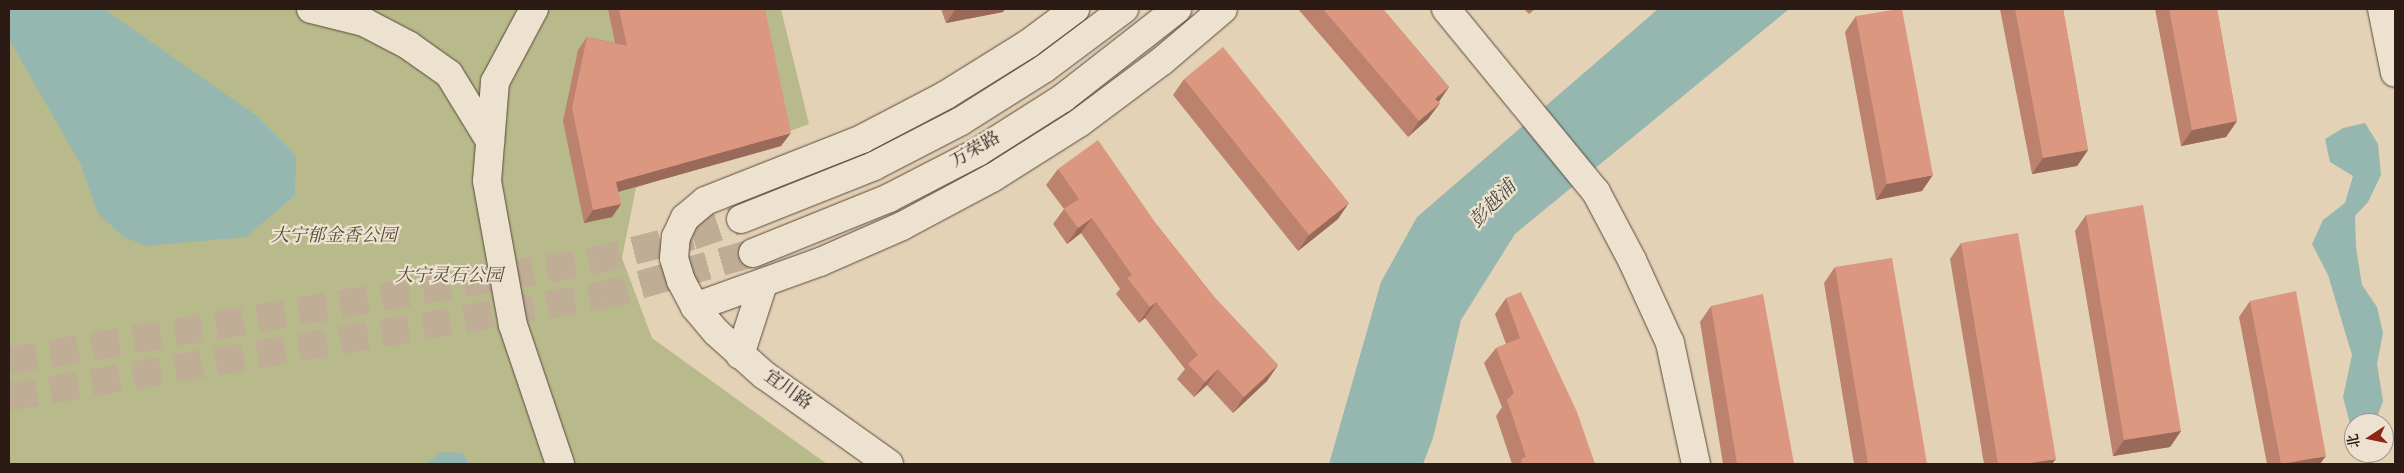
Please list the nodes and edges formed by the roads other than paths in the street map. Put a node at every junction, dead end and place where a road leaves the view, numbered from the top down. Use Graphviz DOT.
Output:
graph roads {
  1 [pos="312,9"];
  2 [pos="534,9"];
  3 [pos="1075,9"];
  4 [pos="1124,9"];
  5 [pos="1177,9"];
  6 [pos="1223,9"];
  7 [pos="1446,9"];
  8 [pos="2382,9"];
  9 [pos="2395,73"];
  10 [pos="490,141"];
  11 [pos="741,219"];
  12 [pos="753,253"];
  13 [pos="763,284"];
  14 [pos="695,307"];
  15 [pos="740,354"];
  16 [pos="560,464"];
  17 [pos="889,464"];
  18 [pos="1696,464"];
  1 -- 10 [label="street"];
  2 -- 10 [label="street"];
  3 -- 14 [label="street, 宜川路"];
  4 -- 11 [label="street, 万荣路"];
  5 -- 12 [label="street, 万荣路"];
  6 -- 13 [label="street"];
  7 -- 18 [label="street"];
  8 -- 9 [label="street"];
  10 -- 16 [label="street"];
  13 -- 14 [label="street"];
  13 -- 15 [label="street"];
  14 -- 15 [label="street, 宜川路"];
  15 -- 17 [label="street, 宜川路"];
}
